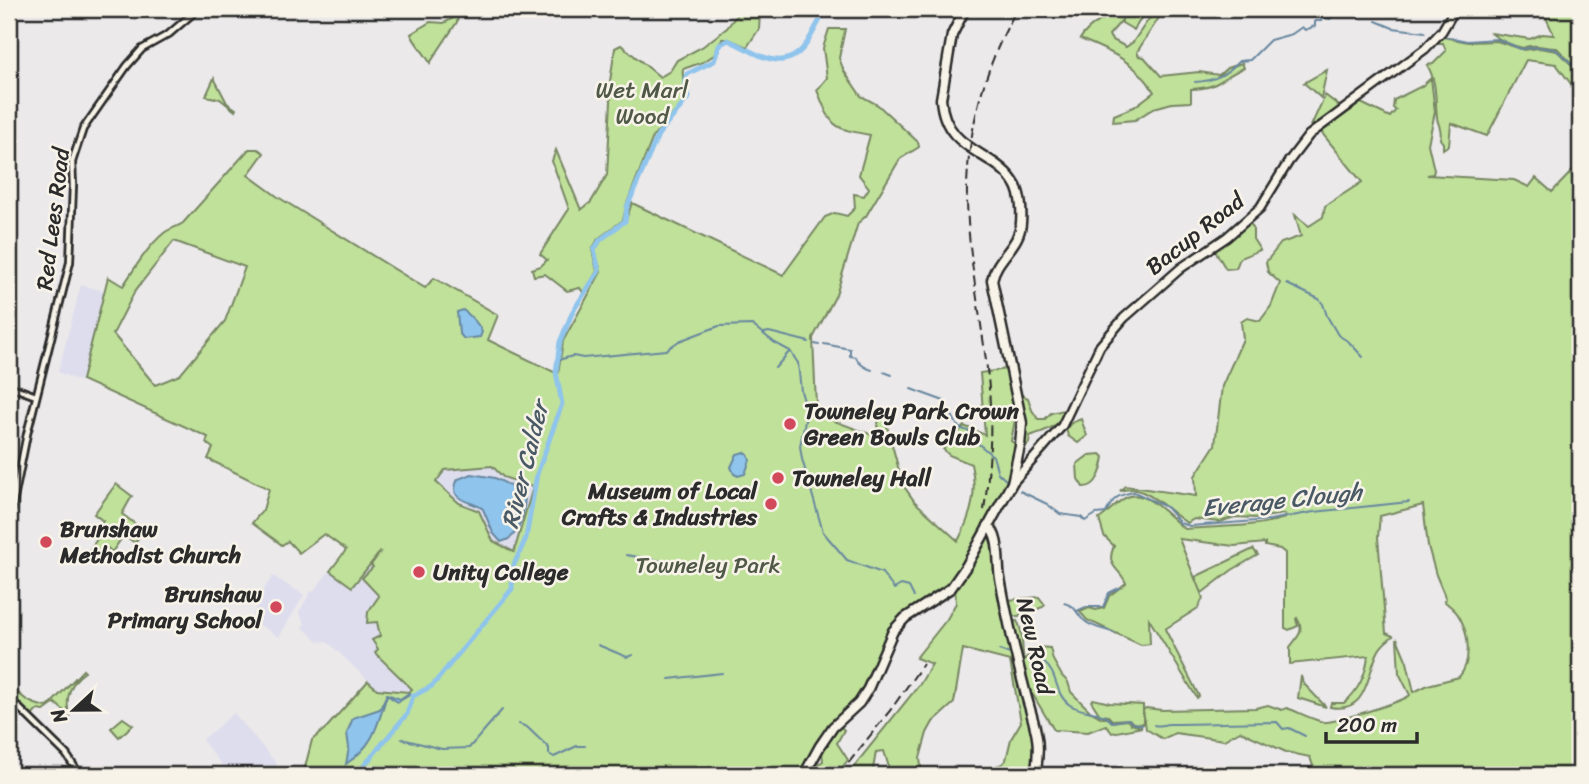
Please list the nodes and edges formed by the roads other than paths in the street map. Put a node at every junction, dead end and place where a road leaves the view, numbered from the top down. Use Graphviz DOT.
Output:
graph roads {
  1 [pos="198,9"];
  2 [pos="965,9"];
  3 [pos="1455,9"];
  4 [pos="9,386"];
  5 [pos="36,396"];
  6 [pos="1012,483"];
  7 [pos="1000,505"];
  8 [pos="9,524"];
  9 [pos="988,526"];
  10 [pos="996,535"];
  11 [pos="9,698"];
  12 [pos="80,775"];
  13 [pos="804,775"];
  14 [pos="1035,775"];
  1 -- 5 [label="street, Red Lees Road"];
  2 -- 6 [label="highway"];
  3 -- 6 [label="main road, Bacup Road"];
  4 -- 5 [label="street"];
  5 -- 8 [label="street, Red Lees Road"];
  6 -- 7 [label="highway"];
  7 -- 9 [label="highway"];
  7 -- 10 [label="highway, New Road"];
  9 -- 10 [label="highway"];
  9 -- 13 [label="highway"];
  10 -- 14 [label="highway, New Road"];
  11 -- 12 [label="street"];
}
